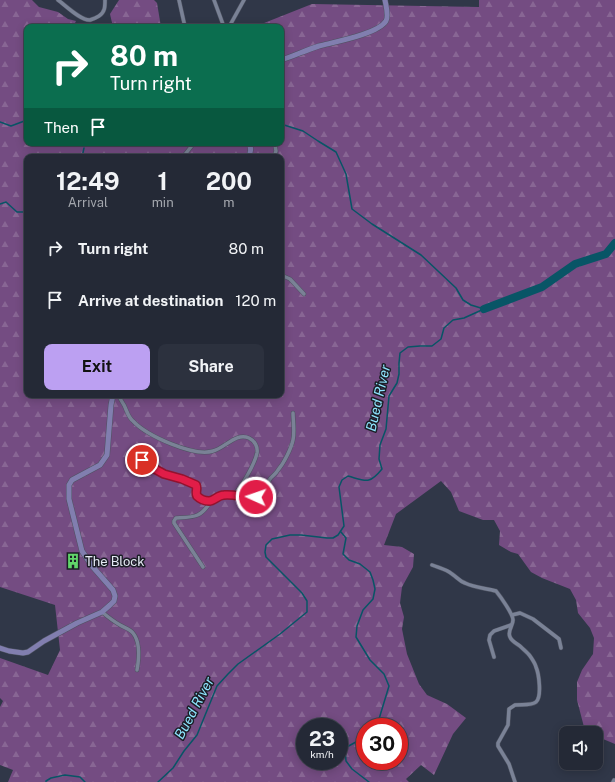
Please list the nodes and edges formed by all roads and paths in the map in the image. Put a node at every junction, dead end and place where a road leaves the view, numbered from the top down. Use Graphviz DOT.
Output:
graph roads {
  1 [pos="58,0"];
  2 [pos="105,0"];
  3 [pos="179,0"];
  4 [pos="214,0"];
  5 [pos="244,0"];
  6 [pos="385,0"];
  7 [pos="184,24"];
  8 [pos="223,24"];
  9 [pos="231,24"];
  10 [pos="284,59"];
  11 [pos="192,146"];
  12 [pos="185,154"];
  13 [pos="284,276"];
  14 [pos="304,294"];
  15 [pos="112,398"];
  16 [pos="120,398"];
  17 [pos="293,413"];
  18 [pos="143,448"];
  19 [pos="233,495"];
  20 [pos="211,501"];
  21 [pos="432,565"];
  22 [pos="203,567"];
  23 [pos="102,612"];
  24 [pos="512,615"];
  25 [pos="511,625"];
  26 [pos="0,648"];
  27 [pos="561,648"];
  28 [pos="494,658"];
  29 [pos="137,670"];
  30 [pos="515,782"];
  1 -- 2 [label="street"];
  3 -- 7 [label="street"];
  4 -- 8 [label="street"];
  5 -- 9 [label="street"];
  6 -- 10 [label="main road"];
  11 -- 12 [label="street"];
  13 -- 14 [label="street"];
  15 -- 23 [label="main road"];
  16 -- 19 [label="street"];
  17 -- 19 [label="street"];
  18 -- 20 [label="street"];
  19 -- 20 [label="street"];
  20 -- 22 [label="street"];
  21 -- 24 [label="street"];
  23 -- 26 [label="main road"];
  23 -- 29 [label="street"];
  24 -- 25 [label="street"];
  24 -- 27 [label="street"];
  25 -- 28 [label="street"];
  25 -- 30 [label="street"];
}
